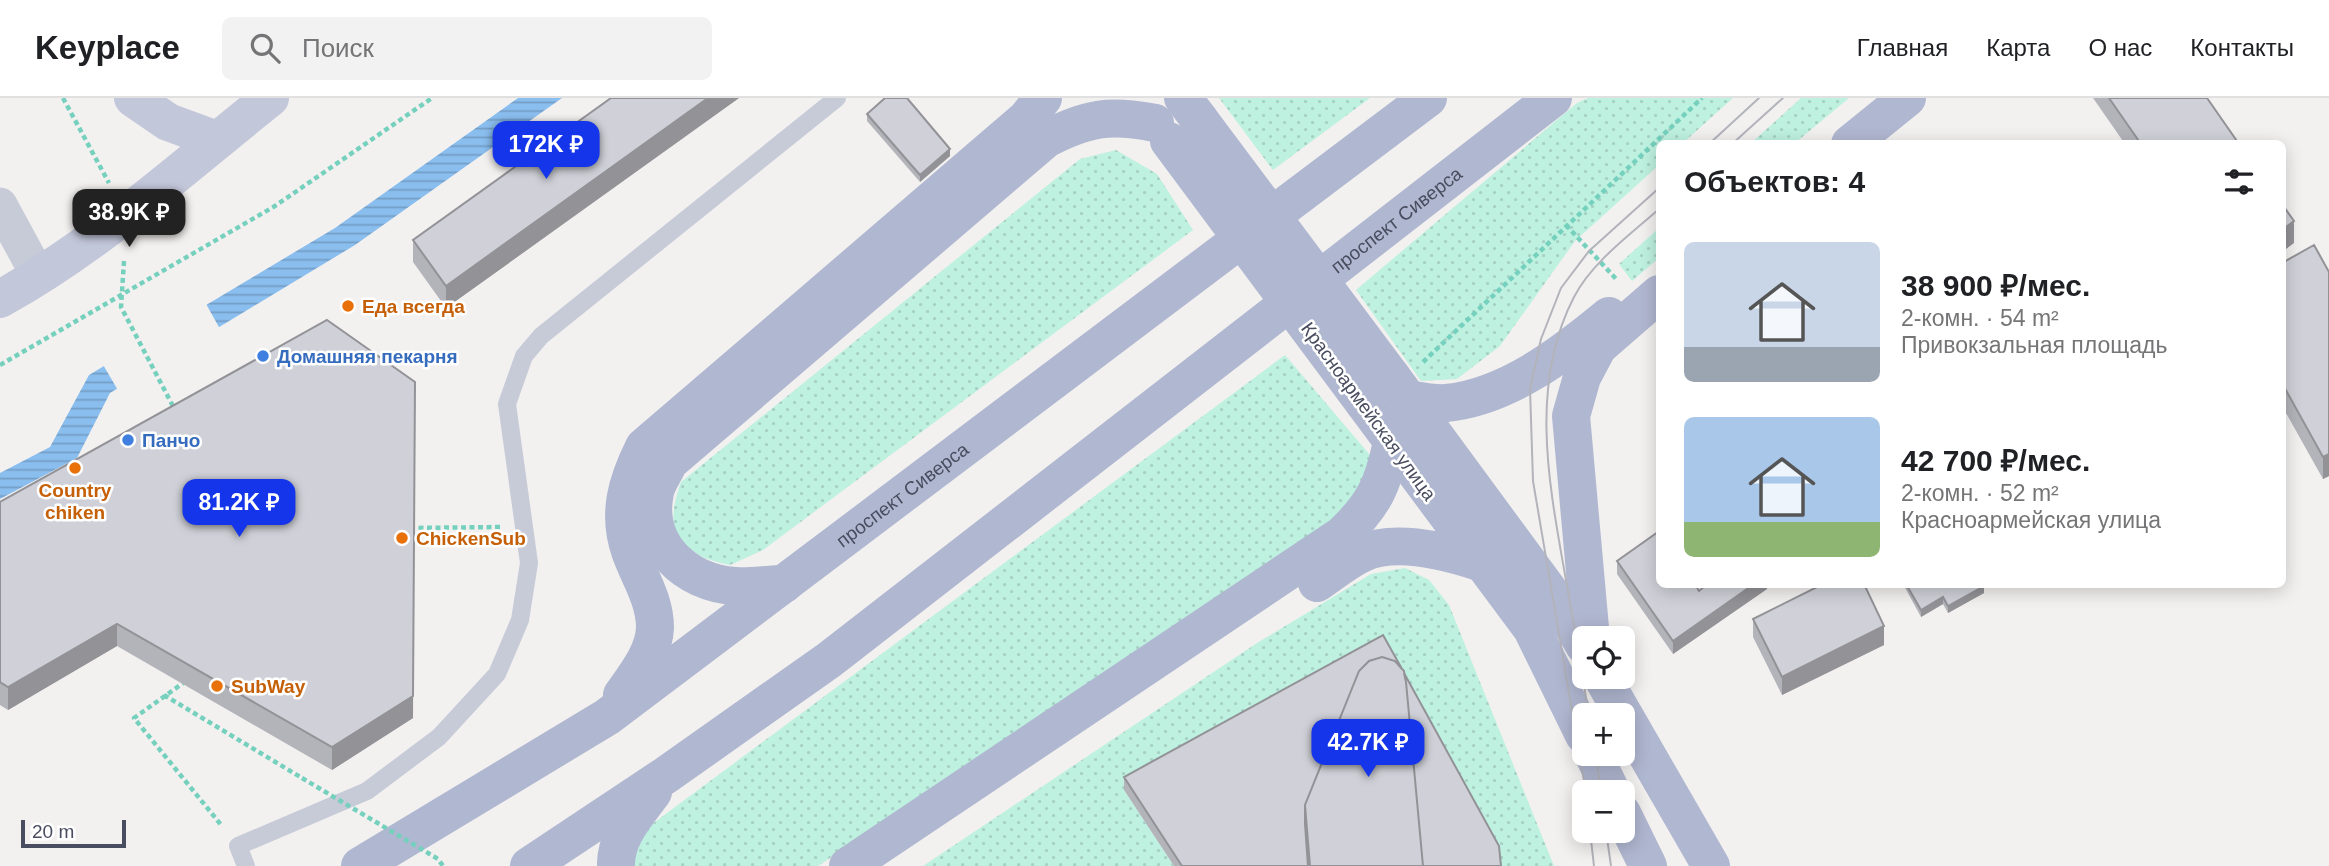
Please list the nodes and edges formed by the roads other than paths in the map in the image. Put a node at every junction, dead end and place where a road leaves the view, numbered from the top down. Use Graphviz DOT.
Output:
graph roads {
  1 [pos="133,98"];
  2 [pos="270,98"];
  3 [pos="837,98"];
  4 [pos="1043,98"];
  5 [pos="1553,98"];
  6 [pos="1880,98"];
  7 [pos="1907,98"];
  8 [pos="1420,102"];
  9 [pos="1191,109"];
  10 [pos="1153,121"];
  11 [pos="217,140"];
  12 [pos="1828,140"];
  13 [pos="1855,140"];
  14 [pos="0,205"];
  15 [pos="39,277"];
  16 [pos="1650,288"];
  17 [pos="0,299"];
  18 [pos="1399,388"];
  19 [pos="1392,442"];
  20 [pos="1482,563"];
  21 [pos="784,584"];
  22 [pos="1572,626"];
  23 [pos="1590,626"];
  24 [pos="1609,689"];
  25 [pos="1572,711"];
  26 [pos="607,718"];
  27 [pos="666,775"];
  28 [pos="1635,840"];
  29 [pos="401,842"];
  30 [pos="246,866"];
  31 [pos="335,866"];
  32 [pos="360,866"];
  33 [pos="529,866"];
  34 [pos="616,866"];
  35 [pos="848,866"];
  36 [pos="885,866"];
  37 [pos="1648,866"];
  38 [pos="1711,866"];
  1 -- 11 [label="main road"];
  2 -- 11 [label="main road"];
  3 -- 30 [label="lane"];
  4 -- 26 [label="main road"];
  5 -- 27 [label="main road, проспект Сиверса"];
  6 -- 12 [label="main road"];
  7 -- 13 [label="main road"];
  8 -- 21 [label="main road, проспект Сиверса"];
  9 -- 18 [label="main road, Красноармейская улица, bridge"];
  10 -- 19 [label="main road, Красноармейская улица, bridge"];
  10 -- 21 [label="main road"];
  11 -- 15 [label="main road"];
  14 -- 15 [label="street"];
  15 -- 17 [label="main road"];
  16 -- 18 [label="main road"];
  16 -- 23 [label="main road"];
  18 -- 22 [label="main road, Красноармейская улица"];
  19 -- 20 [label="main road, Красноармейская улица"];
  19 -- 35 [label="main road"];
  20 -- 25 [label="main road, Красноармейская улица"];
  20 -- 36 [label="main road"];
  21 -- 26 [label="main road, проспект Сиверса"];
  24 -- 38 [label="main road"];
  26 -- 29 [label="main road, проспект Сиверса"];
  27 -- 33 [label="main road, проспект Сиверса"];
  27 -- 34 [label="main road"];
  28 -- 37 [label="main road"];
  29 -- 31 [label="main road"];
  29 -- 32 [label="main road, проспект Сиверса"];
}
